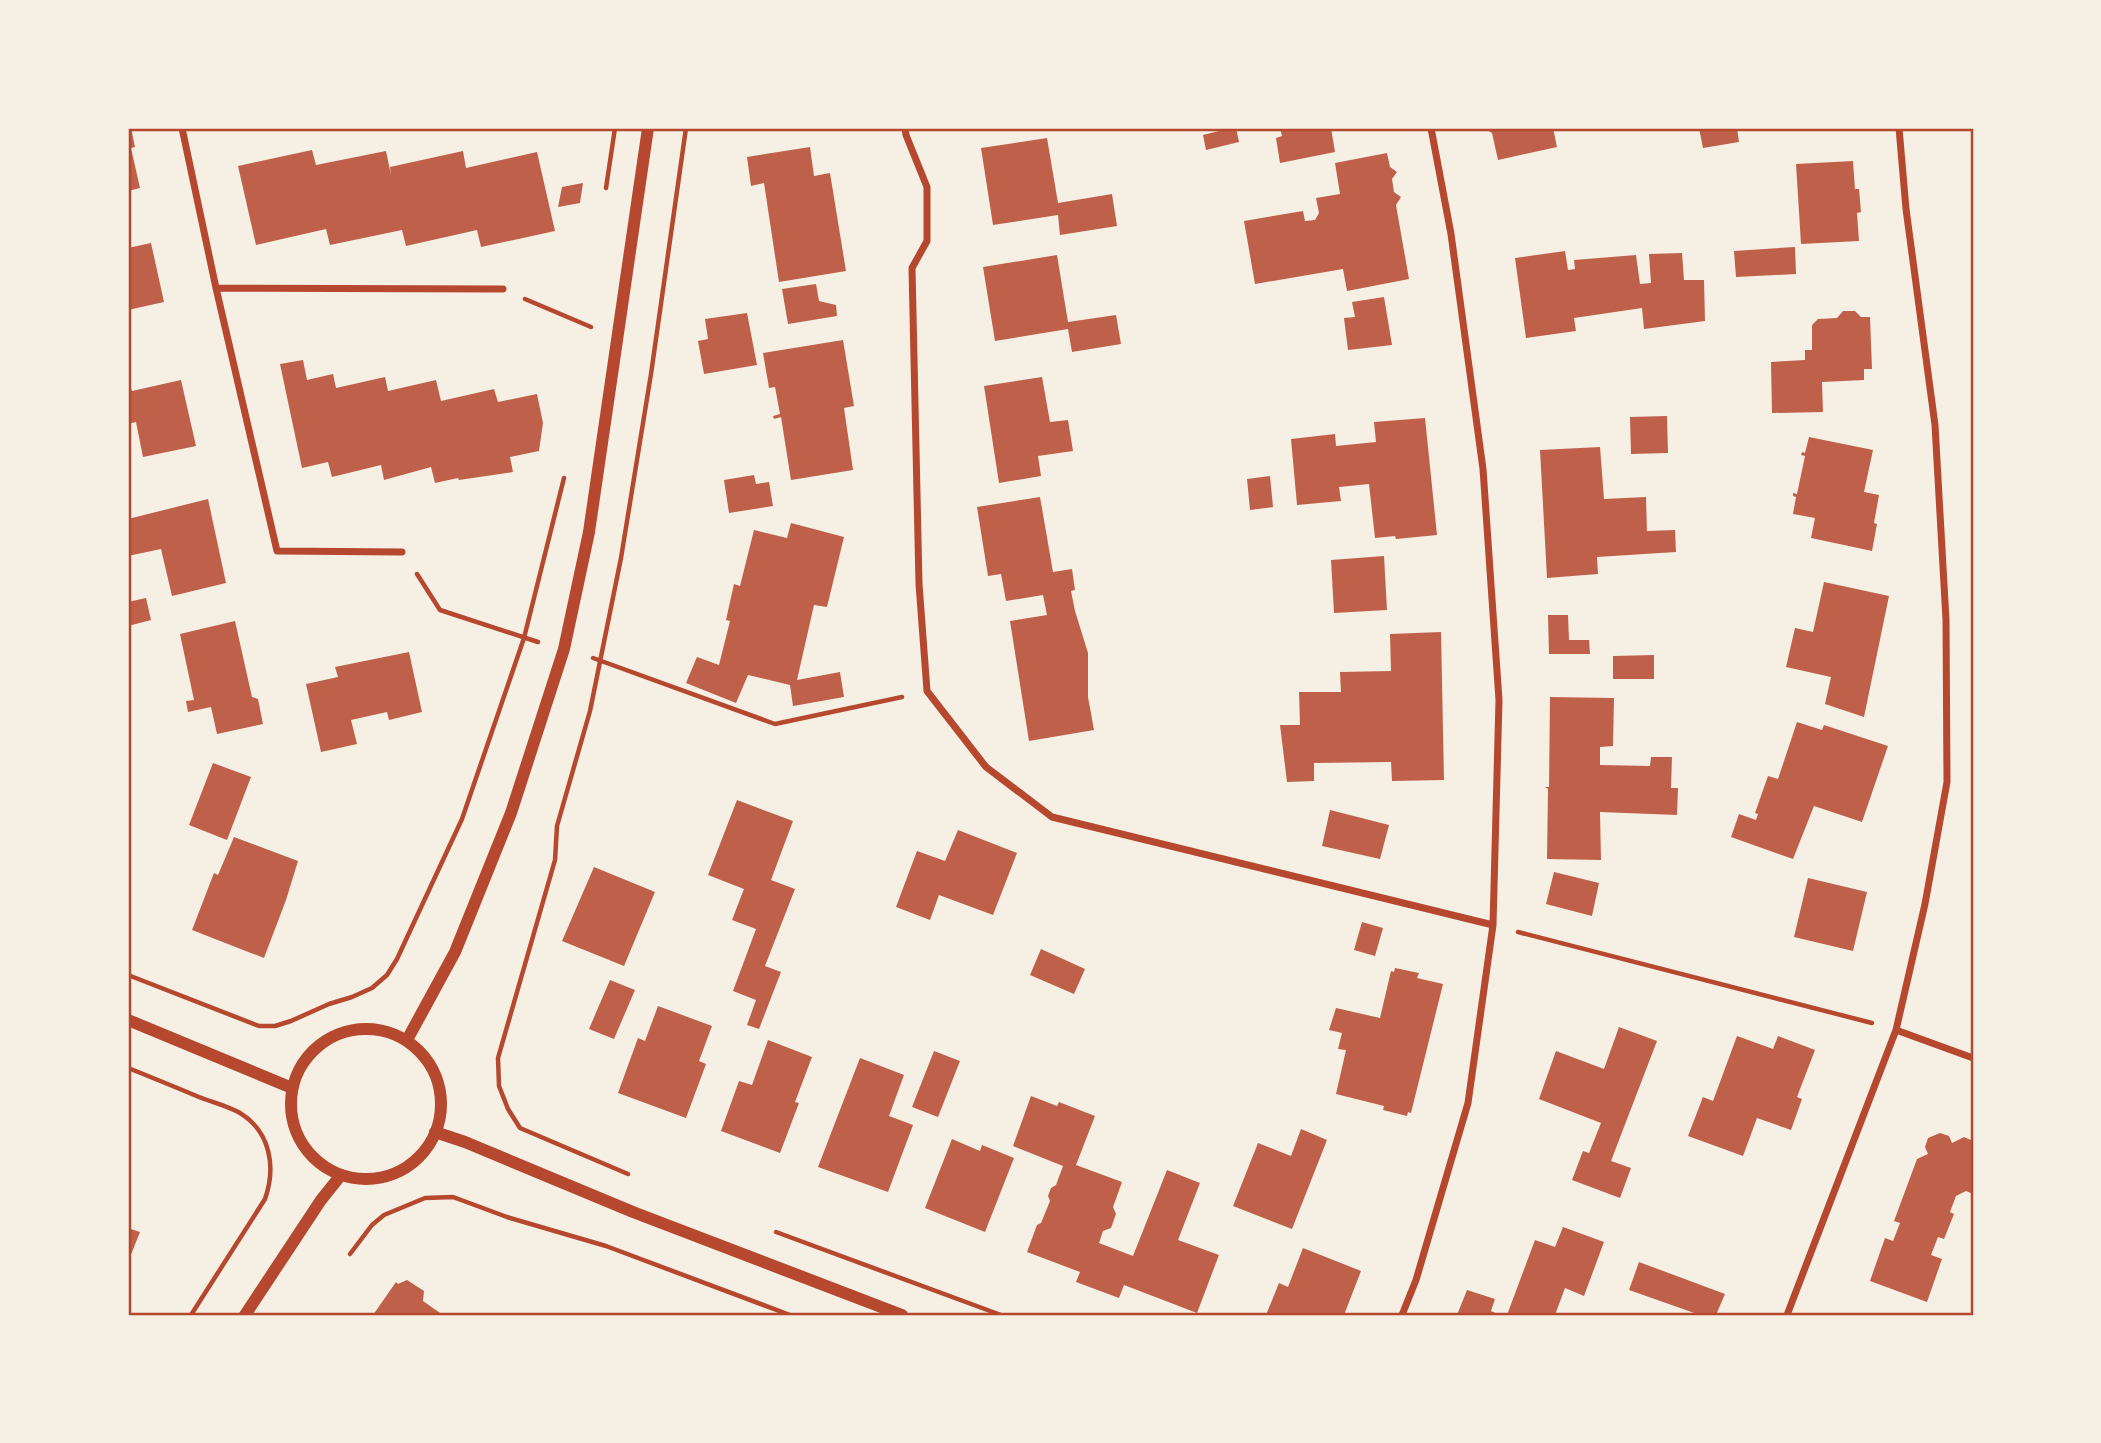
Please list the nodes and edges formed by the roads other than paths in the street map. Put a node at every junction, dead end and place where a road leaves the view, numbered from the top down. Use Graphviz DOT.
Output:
graph roads {
  1 [pos="182,128"];
  2 [pos="648,128"];
  3 [pos="905,128"];
  4 [pos="1431,128"];
  5 [pos="1899,128"];
  6 [pos="216,288"];
  7 [pos="503,289"];
  8 [pos="402,552"];
  9 [pos="1493,925"];
  10 [pos="128,1020"];
  11 [pos="1896,1030"];
  12 [pos="407,1040"];
  13 [pos="1973,1058"];
  14 [pos="292,1088"];
  15 [pos="435,1132"];
  16 [pos="341,1175"];
  17 [pos="246,1315"];
  18 [pos="902,1315"];
  19 [pos="1402,1315"];
  20 [pos="1787,1315"];
  1 -- 6 [label="street"];
  2 -- 12 [label="street"];
  3 -- 9 [label="street"];
  4 -- 9 [label="street"];
  5 -- 11 [label="street"];
  6 -- 7 [label="street"];
  6 -- 8 [label="street"];
  9 -- 19 [label="street"];
  10 -- 14 [label="street"];
  11 -- 13 [label="street"];
  11 -- 20 [label="street"];
  12 -- 14 [label="street"];
  12 -- 15 [label="street"];
  14 -- 16 [label="street"];
  15 -- 16 [label="street"];
  15 -- 18 [label="street"];
  16 -- 17 [label="street"];
}
